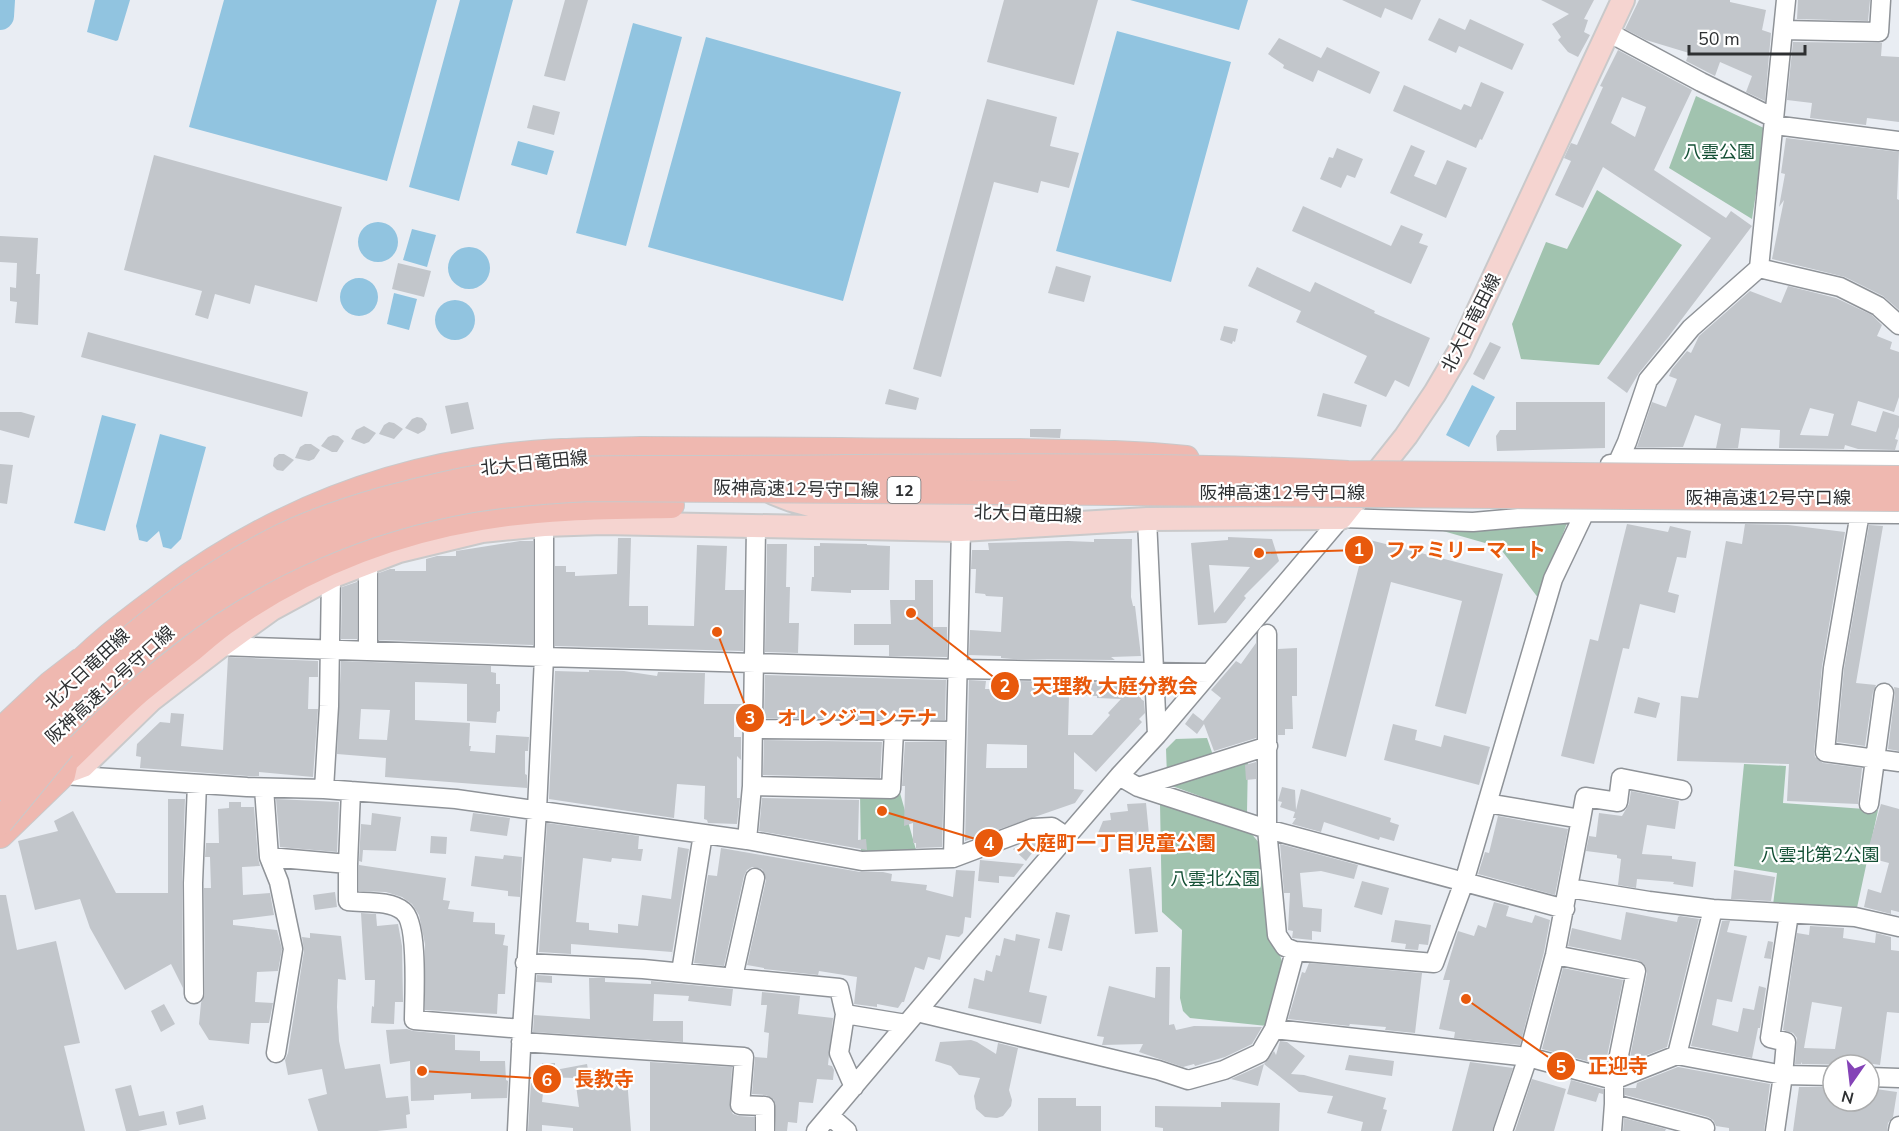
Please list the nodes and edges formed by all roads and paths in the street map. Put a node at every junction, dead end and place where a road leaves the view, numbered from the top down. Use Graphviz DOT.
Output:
graph roads {
  1 [pos="1623,0"];
  2 [pos="1786,0"];
  3 [pos="1881,0"];
  4 [pos="1783,30"];
  5 [pos="1608,32"];
  6 [pos="1774,121"];
  7 [pos="1899,141"];
  8 [pos="1760,268"];
  9 [pos="1899,326"];
  10 [pos="1899,461"];
  11 [pos="1386,462"];
  12 [pos="1617,464"];
  13 [pos="1298,471"];
  14 [pos="1899,479"];
  15 [pos="937,491"];
  16 [pos="1899,498"];
  17 [pos="1585,512"];
  18 [pos="1860,513"];
  19 [pos="1899,514"];
  20 [pos="1341,518"];
  21 [pos="1147,519"];
  22 [pos="544,525"];
  23 [pos="756,527"];
  24 [pos="961,530"];
  25 [pos="368,562"];
  26 [pos="331,577"];
  27 [pos="196,613"];
  28 [pos="1267,634"];
  29 [pos="221,646"];
  30 [pos="329,650"];
  31 [pos="368,651"];
  32 [pos="544,657"];
  33 [pos="754,663"];
  34 [pos="959,669"];
  35 [pos="1153,671"];
  36 [pos="1209,673"];
  37 [pos="1884,693"];
  38 [pos="754,729"];
  39 [pos="894,731"];
  40 [pos="956,731"];
  41 [pos="1157,735"];
  42 [pos="3,745"];
  43 [pos="1268,746"];
  44 [pos="1876,759"];
  45 [pos="1899,762"];
  46 [pos="0,775"];
  47 [pos="62,775"];
  48 [pos="1119,776"];
  49 [pos="197,784"];
  50 [pos="752,786"];
  51 [pos="1138,787"];
  52 [pos="264,788"];
  53 [pos="0,789"];
  54 [pos="324,789"];
  55 [pos="1682,790"];
  56 [pos="351,791"];
  57 [pos="1487,803"];
  58 [pos="1869,804"];
  59 [pos="537,810"];
  60 [pos="1581,819"];
  61 [pos="0,822"];
  62 [pos="1267,829"];
  63 [pos="703,834"];
  64 [pos="0,835"];
  65 [pos="1067,837"];
  66 [pos="747,840"];
  67 [pos="269,857"];
  68 [pos="953,858"];
  69 [pos="348,864"];
  70 [pos="755,878"];
  71 [pos="1464,882"];
  72 [pos="1569,888"];
  73 [pos="1565,909"];
  74 [pos="1713,909"];
  75 [pos="1789,914"];
  76 [pos="1899,927"];
  77 [pos="1295,951"];
  78 [pos="1555,955"];
  79 [pos="525,963"];
  80 [pos="681,972"];
  81 [pos="734,977"];
  82 [pos="194,994"];
  83 [pos="845,1014"];
  84 [pos="912,1018"];
  85 [pos="1274,1029"];
  86 [pos="521,1036"];
  87 [pos="276,1053"];
  88 [pos="1677,1055"];
  89 [pos="1528,1057"];
  90 [pos="1783,1075"];
  91 [pos="1821,1076"];
  92 [pos="1881,1077"];
  93 [pos="1899,1078"];
  94 [pos="1614,1080"];
  95 [pos="854,1087"];
  96 [pos="1614,1104"];
  97 [pos="830,1116"];
  98 [pos="1899,1126"];
  99 [pos="1705,1128"];
  100 [pos="517,1131"];
  101 [pos="765,1131"];
  102 [pos="816,1131"];
  103 [pos="848,1131"];
  104 [pos="1503,1131"];
  105 [pos="1611,1131"];
  106 [pos="1775,1131"];
  107 [pos="1898,1131"];
  1 -- 5 [label="main road, 北大日竜田線"];
  2 -- 4 [label="street"];
  3 -- 4 [label="street"];
  4 -- 6 [label="street"];
  5 -- 6 [label="street"];
  5 -- 11 [label="main road, 北大日竜田線"];
  6 -- 7 [label="street"];
  6 -- 8 [label="street"];
  8 -- 9 [label="street"];
  8 -- 12 [label="street"];
  10 -- 12 [label="street"];
  11 -- 12 [label="street"];
  11 -- 20 [label="main road, 北大日竜田線"];
  12 -- 17 [label="street"];
  13 -- 14 [label="highway, 阪神高速12号守口線, bridge"];
  13 -- 42 [label="highway, 阪神高速12号守口線, bridge"];
  13 -- 42 [label="highway, bridge"];
  15 -- 16 [label="highway, 阪神高速12号守口線 / 12, bridge"];
  15 -- 27 [label="highway, 阪神高速12号守口線 / 12, bridge"];
  15 -- 47 [label="highway, bridge"];
  17 -- 18 [label="street"];
  17 -- 20 [label="street"];
  17 -- 57 [label="street"];
  18 -- 19 [label="street"];
  18 -- 44 [label="street"];
  20 -- 21 [label="main road, 北大日竜田線"];
  20 -- 36 [label="street"];
  21 -- 24 [label="main road, 北大日竜田線"];
  21 -- 35 [label="street"];
  21 -- 42 [label="main road, 北大日竜田線"];
  22 -- 23 [label="main road, 北大日竜田線"];
  22 -- 25 [label="main road, 北大日竜田線"];
  22 -- 32 [label="street"];
  23 -- 24 [label="main road, 北大日竜田線"];
  23 -- 33 [label="street"];
  24 -- 34 [label="street"];
  25 -- 26 [label="main road, 北大日竜田線"];
  25 -- 31 [label="street"];
  26 -- 29 [label="main road, 北大日竜田線"];
  26 -- 30 [label="street"];
  27 -- 53 [label="highway, 阪神高速12号守口線 / 12, bridge"];
  27 -- 61 [label="highway, bridge"];
  28 -- 43 [label="street"];
  29 -- 30 [label="street"];
  29 -- 47 [label="main road, 北大日竜田線"];
  30 -- 31 [label="street"];
  30 -- 54 [label="street"];
  31 -- 32 [label="street"];
  32 -- 33 [label="street"];
  32 -- 59 [label="street"];
  33 -- 34 [label="street"];
  33 -- 38 [label="street"];
  34 -- 35 [label="street"];
  34 -- 40 [label="street"];
  35 -- 36 [label="street"];
  35 -- 41 [label="street"];
  36 -- 41 [label="street"];
  37 -- 44 [label="street"];
  38 -- 39 [label="street"];
  38 -- 50 [label="street"];
  39 -- 40 [label="street"];
  39 -- 50 [label="street"];
  40 -- 68 [label="street"];
  41 -- 48 [label="street"];
  43 -- 51 [label="street"];
  43 -- 62 [label="street"];
  44 -- 45 [label="street"];
  44 -- 58 [label="street"];
  46 -- 47 [label="main road, 北大日竜田線"];
  47 -- 49 [label="street"];
  47 -- 53 [label="main road, 北大日竜田線"];
  47 -- 64 [label="highway"];
  48 -- 51 [label="street"];
  48 -- 65 [label="street"];
  49 -- 52 [label="street"];
  49 -- 82 [label="street"];
  50 -- 66 [label="street"];
  51 -- 62 [label="street"];
  52 -- 54 [label="street"];
  52 -- 67 [label="street"];
  54 -- 56 [label="street"];
  55 -- 60 [label="street"];
  56 -- 59 [label="street"];
  56 -- 69 [label="street"];
  57 -- 60 [label="street"];
  57 -- 71 [label="street"];
  59 -- 63 [label="street"];
  59 -- 79 [label="street"];
  60 -- 72 [label="street"];
  62 -- 71 [label="street"];
  62 -- 77 [label="street"];
  63 -- 66 [label="street"];
  63 -- 80 [label="street"];
  65 -- 68 [label="street"];
  65 -- 84 [label="street"];
  66 -- 68 [label="street"];
  67 -- 69 [label="street"];
  67 -- 87 [label="street"];
  69 -- 86 [label="street"];
  70 -- 81 [label="street"];
  71 -- 73 [label="street"];
  71 -- 77 [label="street"];
  72 -- 73 [label="street"];
  72 -- 74 [label="street"];
  73 -- 78 [label="street"];
  74 -- 75 [label="street"];
  74 -- 88 [label="street"];
  75 -- 76 [label="street"];
  75 -- 90 [label="street"];
  77 -- 85 [label="street"];
  78 -- 89 [label="street"];
  78 -- 94 [label="street"];
  79 -- 80 [label="street"];
  79 -- 86 [label="street"];
  80 -- 81 [label="street"];
  81 -- 83 [label="street"];
  83 -- 84 [label="street"];
  83 -- 95 [label="street"];
  84 -- 85 [label="street"];
  84 -- 95 [label="street"];
  85 -- 89 [label="street"];
  86 -- 100 [label="street"];
  86 -- 101 [label="street"];
  88 -- 90 [label="street"];
  88 -- 94 [label="street"];
  89 -- 94 [label="street"];
  89 -- 104 [label="street"];
  90 -- 91 [label="street"];
  90 -- 106 [label="street"];
  92 -- 93 [label="street"];
  94 -- 96 [label="street"];
  95 -- 97 [label="street"];
  96 -- 99 [label="street"];
  96 -- 105 [label="street"];
  97 -- 102 [label="street"];
  97 -- 103 [label="street"];
  98 -- 107 [label="street"];
}
